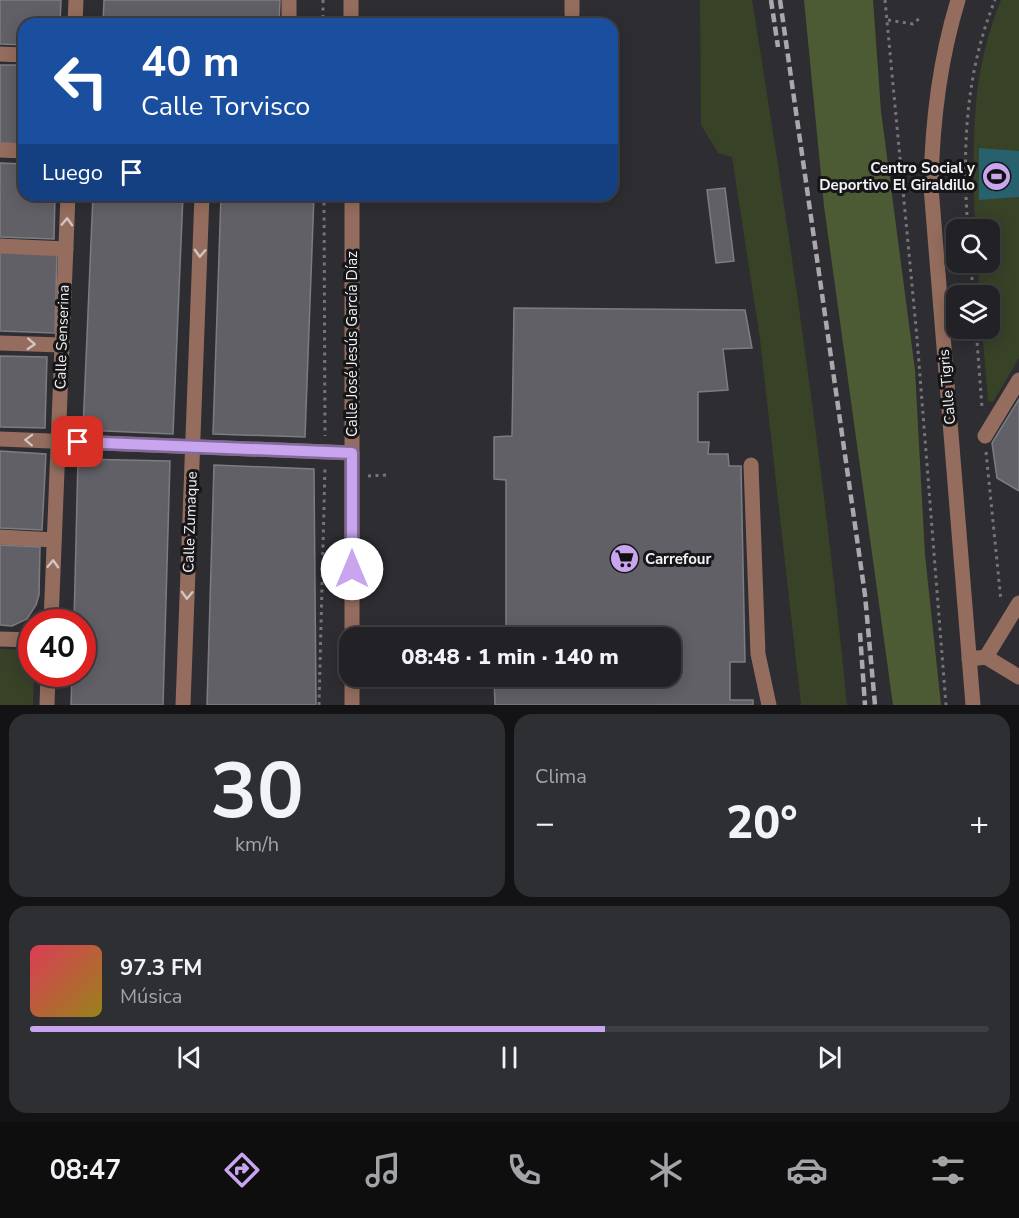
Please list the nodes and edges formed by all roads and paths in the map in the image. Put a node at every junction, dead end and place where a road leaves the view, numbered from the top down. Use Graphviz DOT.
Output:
graph roads {
  1 [pos="76,0"];
  2 [pos="290,0"];
  3 [pos="323,0"];
  4 [pos="351,0"];
  5 [pos="885,0"];
  6 [pos="958,0"];
  7 [pos="995,0"];
  8 [pos="922,16"];
  9 [pos="75,18"];
  10 [pos="289,18"];
  11 [pos="323,18"];
  12 [pos="351,18"];
  13 [pos="888,21"];
  14 [pos="0,54"];
  15 [pos="18,55"];
  16 [pos="0,150"];
  17 [pos="18,151"];
  18 [pos="68,201"];
  19 [pos="202,201"];
  20 [pos="352,201"];
  21 [pos="967,219"];
  22 [pos="0,246"];
  23 [pos="66,249"];
  24 [pos="977,339"];
  25 [pos="0,343"];
  26 [pos="62,345"];
  27 [pos="1019,380"];
  28 [pos="985,436"];
  29 [pos="0,439"];
  30 [pos="58,441"];
  31 [pos="193,447"];
  32 [pos="352,453"];
  33 [pos="751,465"];
  34 [pos="0,537"];
  35 [pos="54,540"];
  36 [pos="1019,603"];
  37 [pos="51,609"];
  38 [pos="1004,626"];
  39 [pos="352,627"];
  40 [pos="0,639"];
  41 [pos="18,640"];
  42 [pos="986,657"];
  43 [pos="969,659"];
  44 [pos="1019,677"];
  45 [pos="48,687"];
  46 [pos="352,687"];
  47 [pos="47,705"];
  48 [pos="183,705"];
  49 [pos="352,705"];
  50 [pos="770,705"];
  51 [pos="946,705"];
  52 [pos="973,705"];
  1 -- 9 [label="street"];
  2 -- 10 [label="street"];
  3 -- 11 [label="path"];
  4 -- 12 [label="street"];
  5 -- 13 [label="path"];
  6 -- 43 [label="street, Calle Tigris"];
  7 -- 21 [label="path"];
  8 -- 13 [label="path"];
  13 -- 51 [label="path"];
  14 -- 15 [label="street"];
  16 -- 17 [label="street"];
  23 -- 18 [label="street, Calle Senserina, one-way"];
  19 -- 31 [label="street, Calle Zumaque, one-way"];
  20 -- 32 [label="street, Calle José Jesús García Díaz"];
  22 -- 23 [label="street"];
  23 -- 26 [label="street, Calle Senserina"];
  24 -- 28 [label="path"];
  25 -- 26 [label="street, one-way"];
  26 -- 30 [label="street, Calle Senserina"];
  27 -- 28 [label="street"];
  28 -- 38 [label="path"];
  30 -- 29 [label="street, one-way"];
  30 -- 31 [label="street"];
  30 -- 35 [label="street, Calle Senserina"];
  31 -- 32 [label="street"];
  31 -- 48 [label="street, Calle Zumaque, one-way"];
  32 -- 39 [label="street, Calle José Jesús García Díaz"];
  33 -- 50 [label="street"];
  34 -- 35 [label="street"];
  37 -- 35 [label="street, Calle Senserina, one-way"];
  36 -- 38 [label="street"];
  38 -- 42 [label="street"];
  40 -- 41 [label="street"];
  42 -- 43 [label="street"];
  42 -- 44 [label="street"];
  43 -- 52 [label="street, Calle Tigris"];
  45 -- 47 [label="street"];
  46 -- 49 [label="street"];
}
